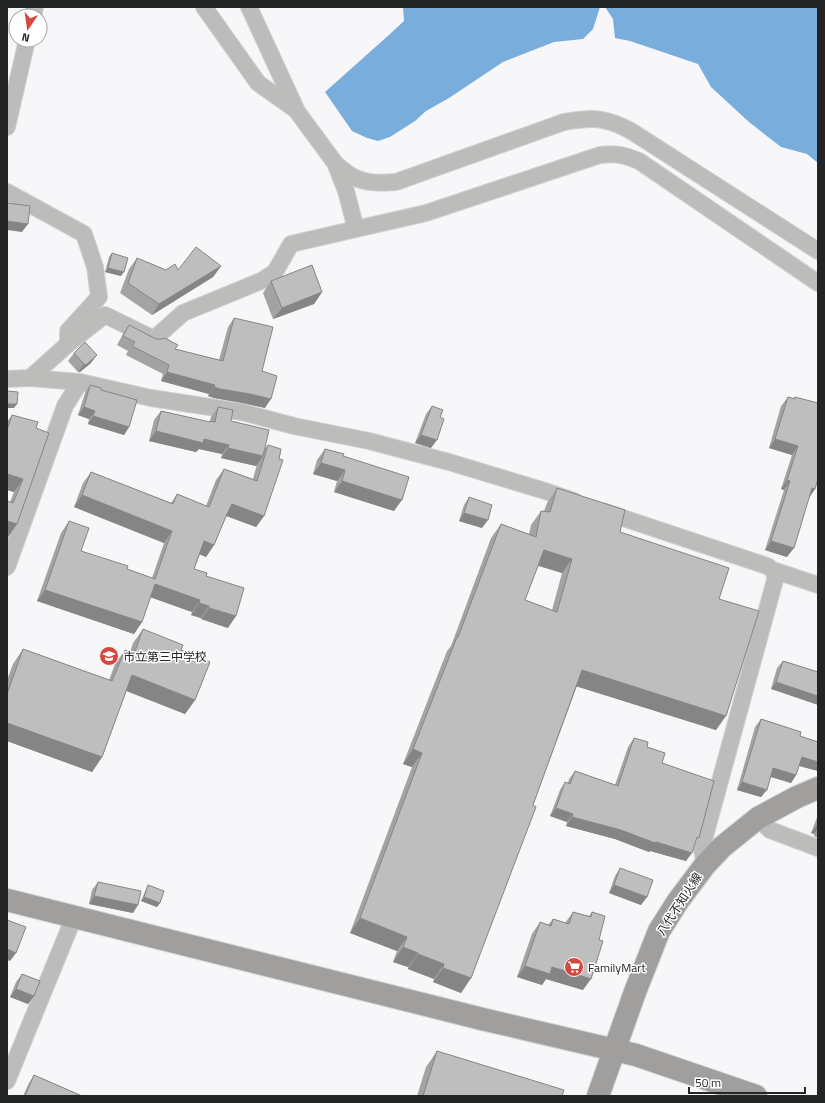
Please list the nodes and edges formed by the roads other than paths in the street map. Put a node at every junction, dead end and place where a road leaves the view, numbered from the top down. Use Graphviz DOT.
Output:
graph roads {
  1 [pos="204,7"];
  2 [pos="249,7"];
  3 [pos="25,48"];
  4 [pos="296,110"];
  5 [pos="7,127"];
  6 [pos="335,163"];
  7 [pos="7,192"];
  8 [pos="356,229"];
  9 [pos="818,250"];
  10 [pos="818,283"];
  11 [pos="68,344"];
  12 [pos="30,378"];
  13 [pos="7,379"];
  14 [pos="80,382"];
  15 [pos="7,567"];
  16 [pos="773,570"];
  17 [pos="818,585"];
  18 [pos="818,788"];
  19 [pos="758,818"];
  20 [pos="818,848"];
  21 [pos="705,865"];
  22 [pos="7,900"];
  23 [pos="74,917"];
  24 [pos="614,1050"];
  25 [pos="7,1081"];
  26 [pos="598,1096"];
  27 [pos="756,1096"];
  1 -- 4 [label="street"];
  2 -- 4 [label="street"];
  3 -- 5 [label="street"];
  4 -- 6 [label="street"];
  6 -- 8 [label="street"];
  6 -- 9 [label="street"];
  7 -- 11 [label="street"];
  8 -- 10 [label="street"];
  8 -- 11 [label="street"];
  11 -- 12 [label="street"];
  12 -- 13 [label="street"];
  12 -- 14 [label="street"];
  14 -- 15 [label="street"];
  14 -- 16 [label="street"];
  16 -- 17 [label="street"];
  16 -- 21 [label="street"];
  18 -- 19 [label="street, 八代不知火線"];
  19 -- 20 [label="street"];
  19 -- 21 [label="street, 八代不知火線"];
  21 -- 24 [label="street, 八代不知火線"];
  22 -- 23 [label="street"];
  23 -- 24 [label="street"];
  23 -- 25 [label="street"];
  24 -- 26 [label="street, 八代不知火線"];
  24 -- 27 [label="street"];
}
